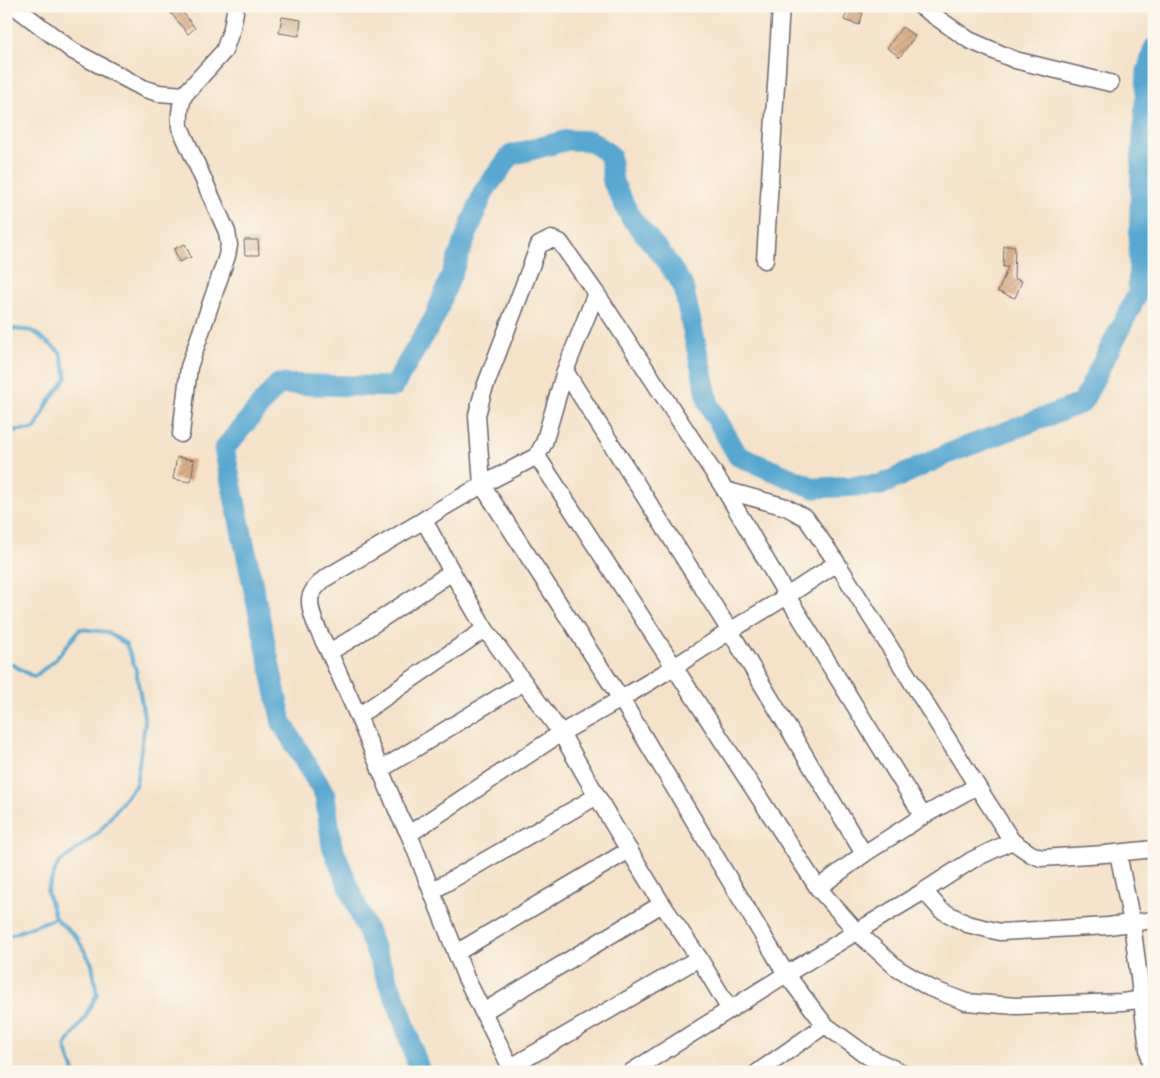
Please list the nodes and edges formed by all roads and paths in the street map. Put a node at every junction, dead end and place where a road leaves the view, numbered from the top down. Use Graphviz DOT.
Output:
graph roads {
  1 [pos="14,6"];
  2 [pos="236,6"];
  3 [pos="781,6"];
  4 [pos="920,6"];
  5 [pos="1110,83"];
  6 [pos="184,95"];
  7 [pos="766,260"];
  8 [pos="596,293"];
  9 [pos="565,371"];
  10 [pos="181,434"];
  11 [pos="538,456"];
  12 [pos="482,485"];
  13 [pos="725,490"];
  14 [pos="424,520"];
  15 [pos="837,563"];
  16 [pos="452,572"];
  17 [pos="787,596"];
  18 [pos="485,629"];
  19 [pos="730,631"];
  20 [pos="329,652"];
  21 [pos="674,667"];
  22 [pos="524,682"];
  23 [pos="621,699"];
  24 [pos="358,716"];
  25 [pos="560,733"];
  26 [pos="380,770"];
  27 [pos="976,786"];
  28 [pos="597,796"];
  29 [pos="923,816"];
  30 [pos="409,834"];
  31 [pos="1012,841"];
  32 [pos="1154,849"];
  33 [pos="629,850"];
  34 [pos="1118,853"];
  35 [pos="864,854"];
  36 [pos="818,888"];
  37 [pos="432,891"];
  38 [pos="924,892"];
  39 [pos="662,904"];
  40 [pos="1154,920"];
  41 [pos="1132,923"];
  42 [pos="858,932"];
  43 [pos="456,953"];
  44 [pos="699,958"];
  45 [pos="786,974"];
  46 [pos="1148,999"];
  47 [pos="730,1010"];
  48 [pos="483,1012"];
  49 [pos="826,1025"];
  50 [pos="769,1069"];
  51 [pos="512,1070"];
  52 [pos="631,1072"];
  53 [pos="901,1072"];
  54 [pos="1151,1072"];
  1 -- 6 [label="street"];
  2 -- 6 [label="street"];
  3 -- 7 [label="street"];
  4 -- 5 [label="street"];
  6 -- 10 [label="street"];
  8 -- 9 [label="street"];
  8 -- 12 [label="street"];
  8 -- 13 [label="street"];
  9 -- 11 [label="street"];
  9 -- 19 [label="street"];
  11 -- 12 [label="street"];
  11 -- 21 [label="street"];
  12 -- 14 [label="street"];
  12 -- 23 [label="street"];
  13 -- 15 [label="street"];
  13 -- 17 [label="street"];
  14 -- 16 [label="street"];
  14 -- 20 [label="street"];
  15 -- 17 [label="street"];
  15 -- 27 [label="street"];
  16 -- 18 [label="street"];
  16 -- 20 [label="street"];
  17 -- 19 [label="street"];
  17 -- 29 [label="street"];
  18 -- 22 [label="street"];
  18 -- 24 [label="street"];
  19 -- 21 [label="street"];
  19 -- 35 [label="street"];
  20 -- 24 [label="street"];
  21 -- 23 [label="street"];
  21 -- 36 [label="street"];
  22 -- 25 [label="street"];
  22 -- 26 [label="street"];
  23 -- 25 [label="street"];
  23 -- 45 [label="street"];
  24 -- 26 [label="street"];
  25 -- 28 [label="street"];
  25 -- 30 [label="street"];
  26 -- 30 [label="street"];
  27 -- 29 [label="street"];
  27 -- 31 [label="street"];
  28 -- 33 [label="street"];
  28 -- 37 [label="street"];
  29 -- 35 [label="street"];
  30 -- 37 [label="street"];
  31 -- 34 [label="street"];
  31 -- 38 [label="street"];
  32 -- 34 [label="street"];
  33 -- 39 [label="street"];
  33 -- 43 [label="street"];
  34 -- 41 [label="street"];
  35 -- 36 [label="street"];
  36 -- 42 [label="street"];
  37 -- 43 [label="street"];
  38 -- 41 [label="street"];
  38 -- 42 [label="street"];
  39 -- 44 [label="street"];
  39 -- 48 [label="street"];
  40 -- 41 [label="street"];
  41 -- 46 [label="street"];
  42 -- 45 [label="street"];
  42 -- 46 [label="street"];
  43 -- 48 [label="street"];
  44 -- 47 [label="street"];
  44 -- 51 [label="street"];
  45 -- 47 [label="street"];
  45 -- 49 [label="street"];
  46 -- 54 [label="street"];
  47 -- 52 [label="street"];
  48 -- 51 [label="street"];
  49 -- 50 [label="street"];
  49 -- 53 [label="street"];
}
